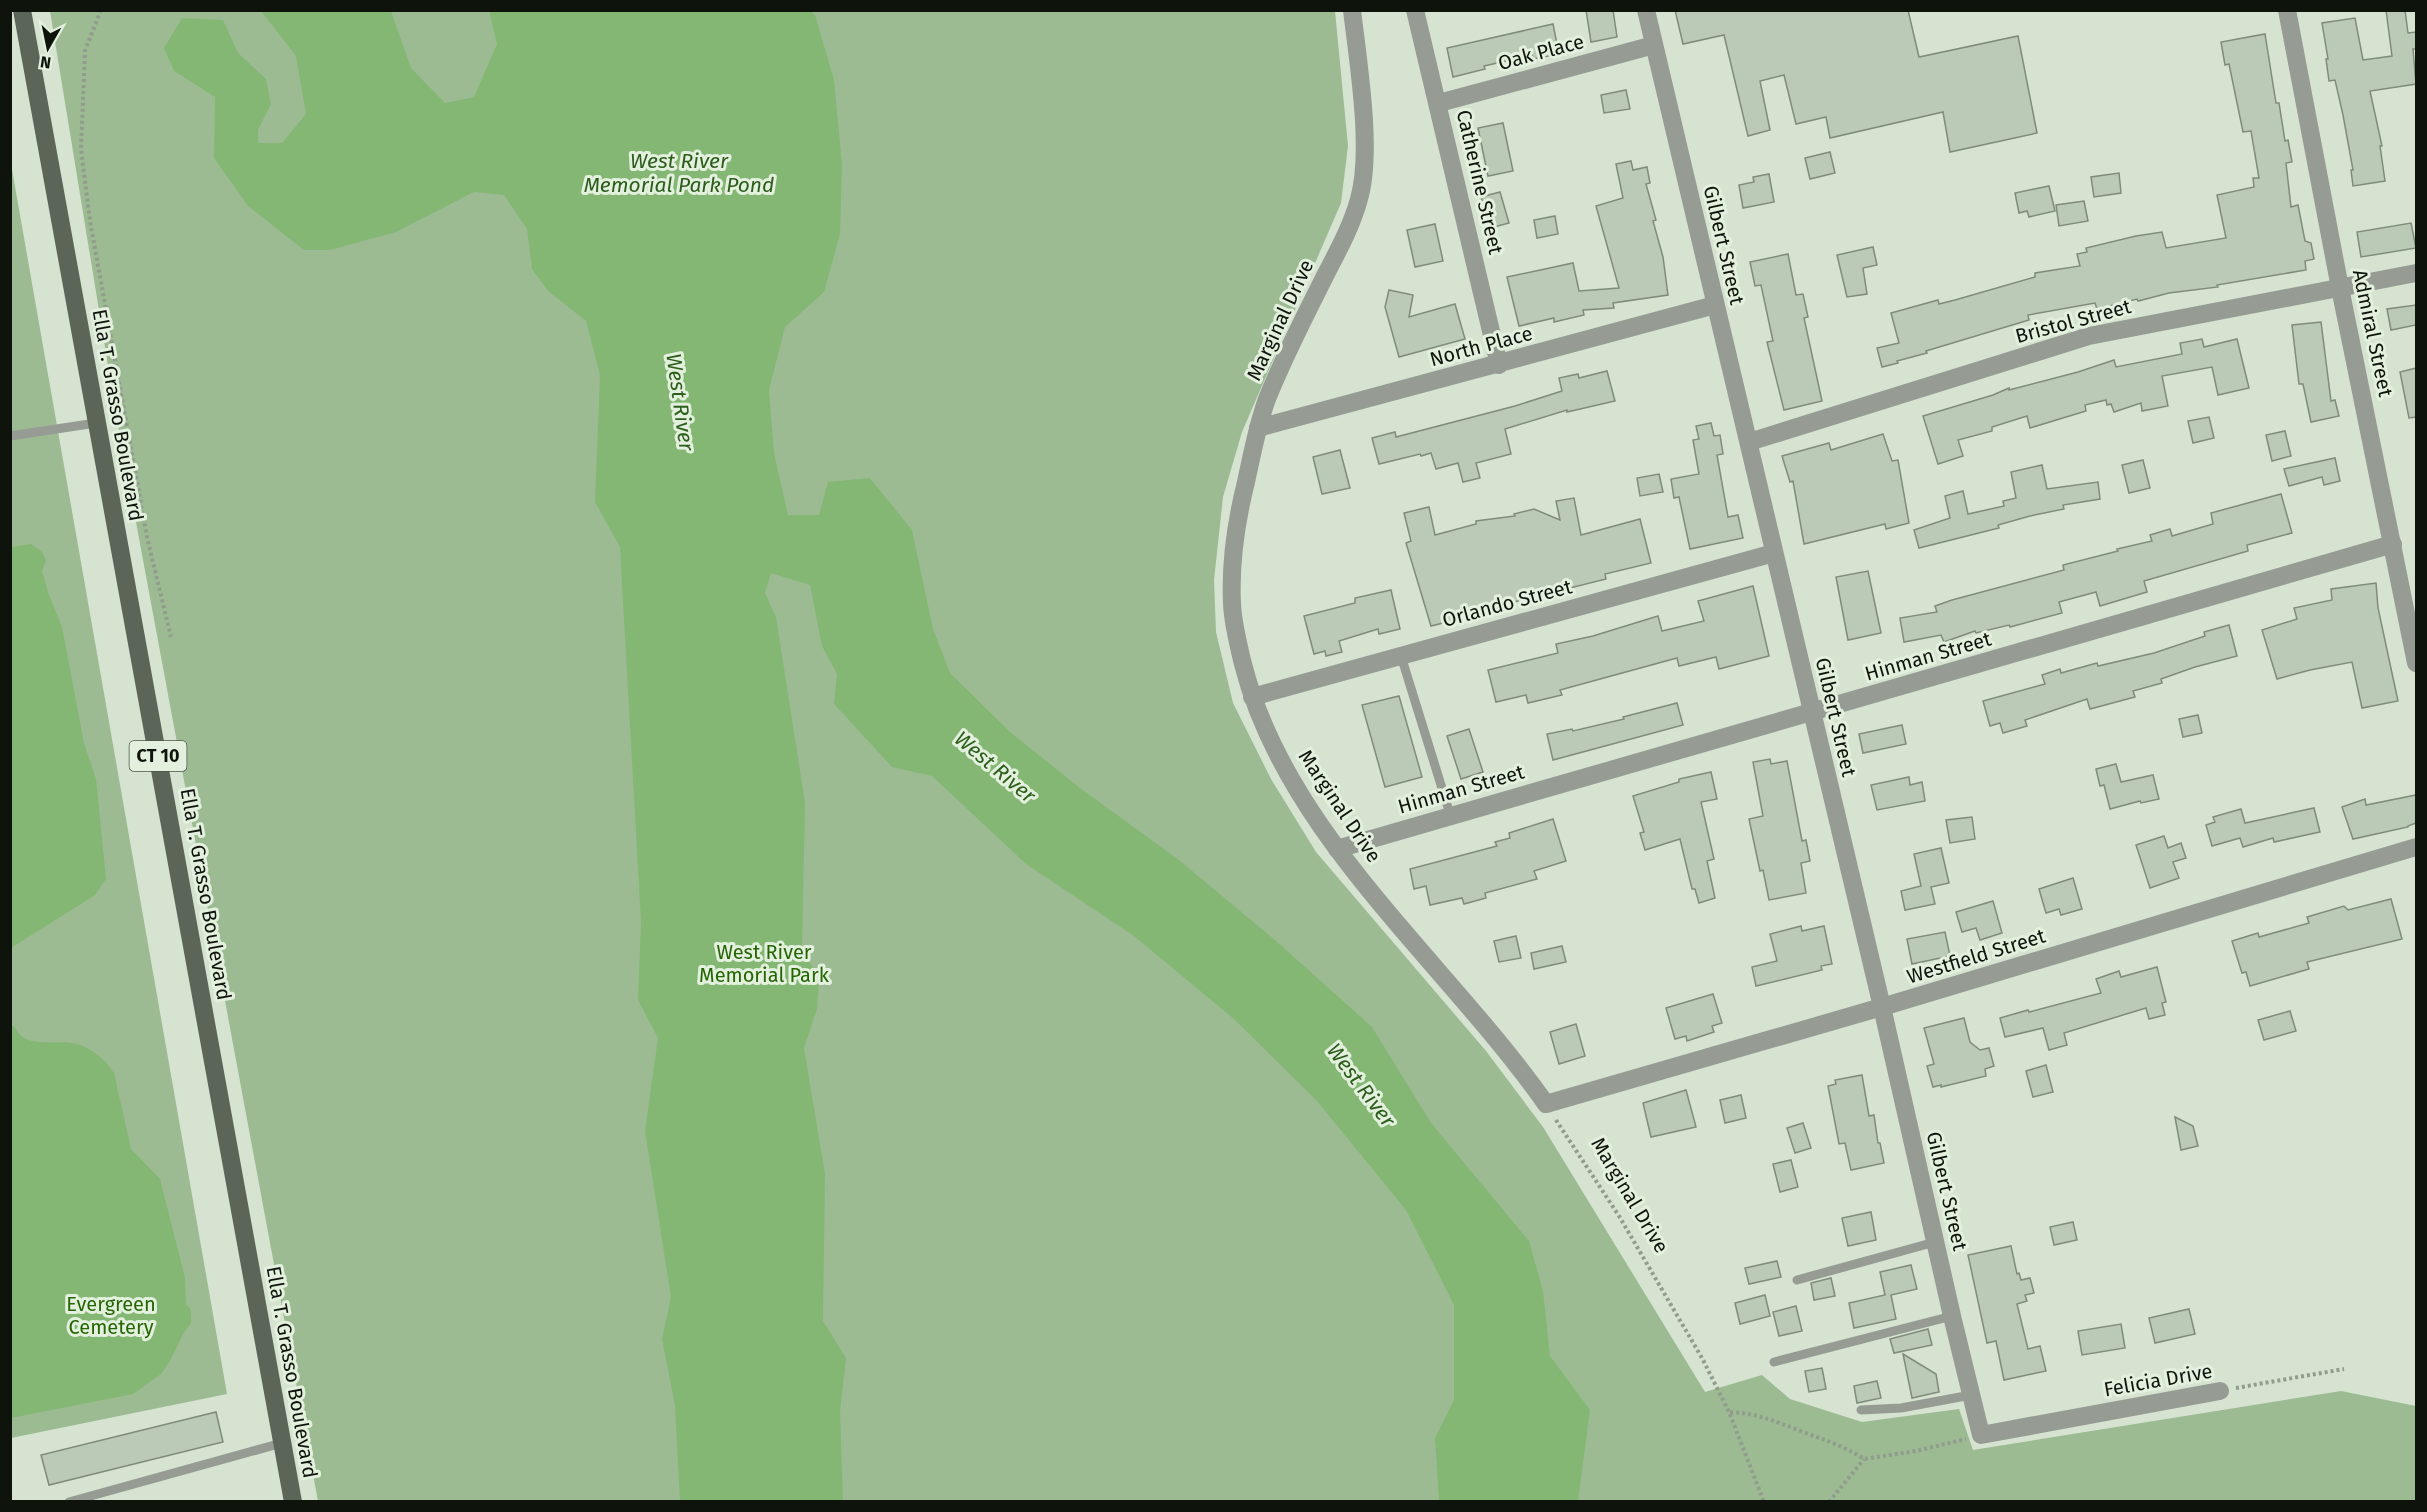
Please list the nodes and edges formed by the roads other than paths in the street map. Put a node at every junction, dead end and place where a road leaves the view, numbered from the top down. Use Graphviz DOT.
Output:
graph roads {
  1 [pos="22,10"];
  2 [pos="1352,10"];
  3 [pos="1415,10"];
  4 [pos="1646,10"];
  5 [pos="2287,10"];
  6 [pos="1654,45"];
  7 [pos="1439,103"];
  8 [pos="2416,273"];
  9 [pos="2340,288"];
  10 [pos="1714,305"];
  11 [pos="1499,364"];
  12 [pos="96,423"];
  13 [pos="1258,428"];
  14 [pos="10,436"];
  15 [pos="1749,442"];
  16 [pos="2393,544"];
  17 [pos="1774,553"];
  18 [pos="1401,656"];
  19 [pos="2416,663"];
  20 [pos="1252,697"];
  21 [pos="1812,713"];
  22 [pos="1450,814"];
  23 [pos="2416,847"];
  24 [pos="1337,849"];
  25 [pos="1882,1007"];
  26 [pos="1546,1104"];
  27 [pos="1935,1242"];
  28 [pos="1797,1280"];
  29 [pos="1952,1316"];
  30 [pos="1774,1362"];
  31 [pos="2220,1391"];
  32 [pos="1971,1395"];
  33 [pos="1861,1410"];
  34 [pos="1981,1435"];
  35 [pos="282,1443"];
  36 [pos="69,1502"];
  37 [pos="292,1502"];
  1 -- 12 [label="main road, Ella T. Grasso Boulevard / CT 10"];
  2 -- 13 [label="street, Marginal Drive"];
  3 -- 7 [label="street, Catherine Street"];
  4 -- 6 [label="street, Gilbert Street"];
  5 -- 9 [label="street, Admiral Street"];
  6 -- 7 [label="street, Oak Place"];
  6 -- 10 [label="street, Gilbert Street"];
  7 -- 11 [label="street, Catherine Street"];
  8 -- 9 [label="street, Bristol Street"];
  9 -- 15 [label="street, Bristol Street"];
  9 -- 16 [label="street, Admiral Street"];
  10 -- 11 [label="street, North Place"];
  10 -- 15 [label="street, Gilbert Street"];
  11 -- 13 [label="street, North Place"];
  12 -- 14 [label="lane"];
  12 -- 35 [label="main road, Ella T. Grasso Boulevard / CT 10"];
  13 -- 20 [label="street, Marginal Drive"];
  15 -- 17 [label="street, Gilbert Street"];
  16 -- 19 [label="street, Admiral Street"];
  16 -- 21 [label="street, Hinman Street"];
  17 -- 18 [label="street, Orlando Street"];
  17 -- 21 [label="street, Gilbert Street"];
  18 -- 20 [label="street, Orlando Street"];
  18 -- 22 [label="lane"];
  20 -- 24 [label="street, Marginal Drive"];
  21 -- 22 [label="street, Hinman Street"];
  21 -- 25 [label="street, Gilbert Street"];
  22 -- 24 [label="street, Hinman Street"];
  23 -- 25 [label="street, Westfield Street"];
  24 -- 26 [label="street, Marginal Drive"];
  25 -- 26 [label="street, Westfield Street"];
  25 -- 27 [label="street, Gilbert Street"];
  27 -- 28 [label="lane"];
  27 -- 29 [label="street, Gilbert Street"];
  29 -- 30 [label="lane"];
  29 -- 32 [label="street, Gilbert Street"];
  31 -- 34 [label="street, Felicia Drive"];
  32 -- 33 [label="lane"];
  32 -- 34 [label="street, Gilbert Street"];
  35 -- 36 [label="lane"];
  35 -- 37 [label="main road, Ella T. Grasso Boulevard / CT 10"];
}
